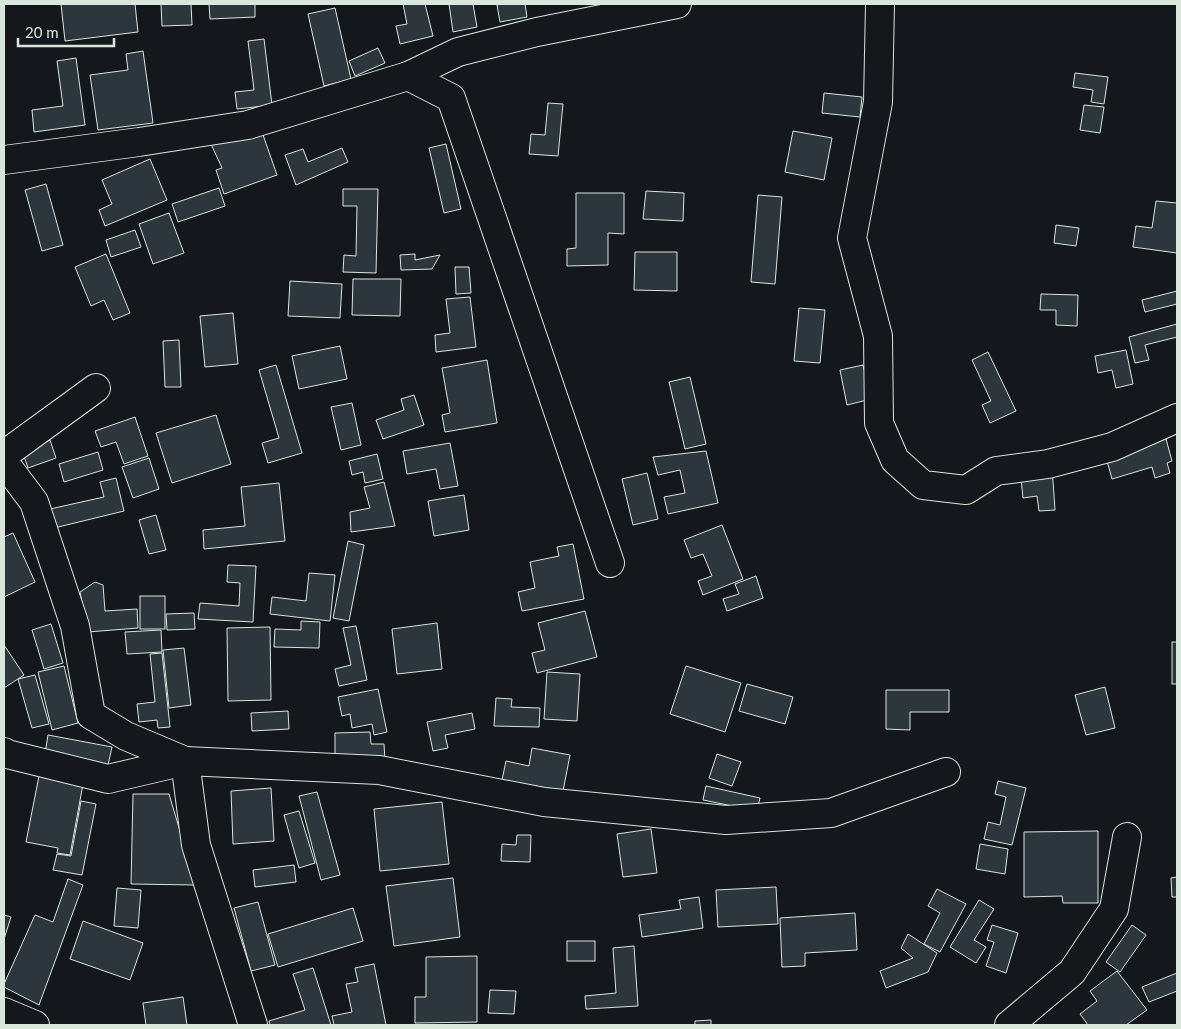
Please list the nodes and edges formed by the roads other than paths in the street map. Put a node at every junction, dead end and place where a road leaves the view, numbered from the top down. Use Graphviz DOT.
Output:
graph roads {
  1 [pos="677,4"];
  2 [pos="880,4"];
  3 [pos="408,76"];
  4 [pos="4,160"];
  5 [pos="96,388"];
  6 [pos="1177,418"];
  7 [pos="4,455"];
  8 [pos="4,462"];
  9 [pos="610,563"];
  10 [pos="4,752"];
  11 [pos="185,761"];
  12 [pos="946,772"];
  13 [pos="1127,837"];
  14 [pos="4,1012"];
  15 [pos="35,1025"];
  16 [pos="252,1025"];
  17 [pos="1009,1025"];
  1 -- 3 [label="street"];
  2 -- 6 [label="street"];
  3 -- 4 [label="street"];
  3 -- 9 [label="street"];
  5 -- 7 [label="street"];
  8 -- 11 [label="street"];
  10 -- 11 [label="street"];
  11 -- 12 [label="street"];
  11 -- 16 [label="street"];
  13 -- 17 [label="street"];
  14 -- 15 [label="street"];
}
